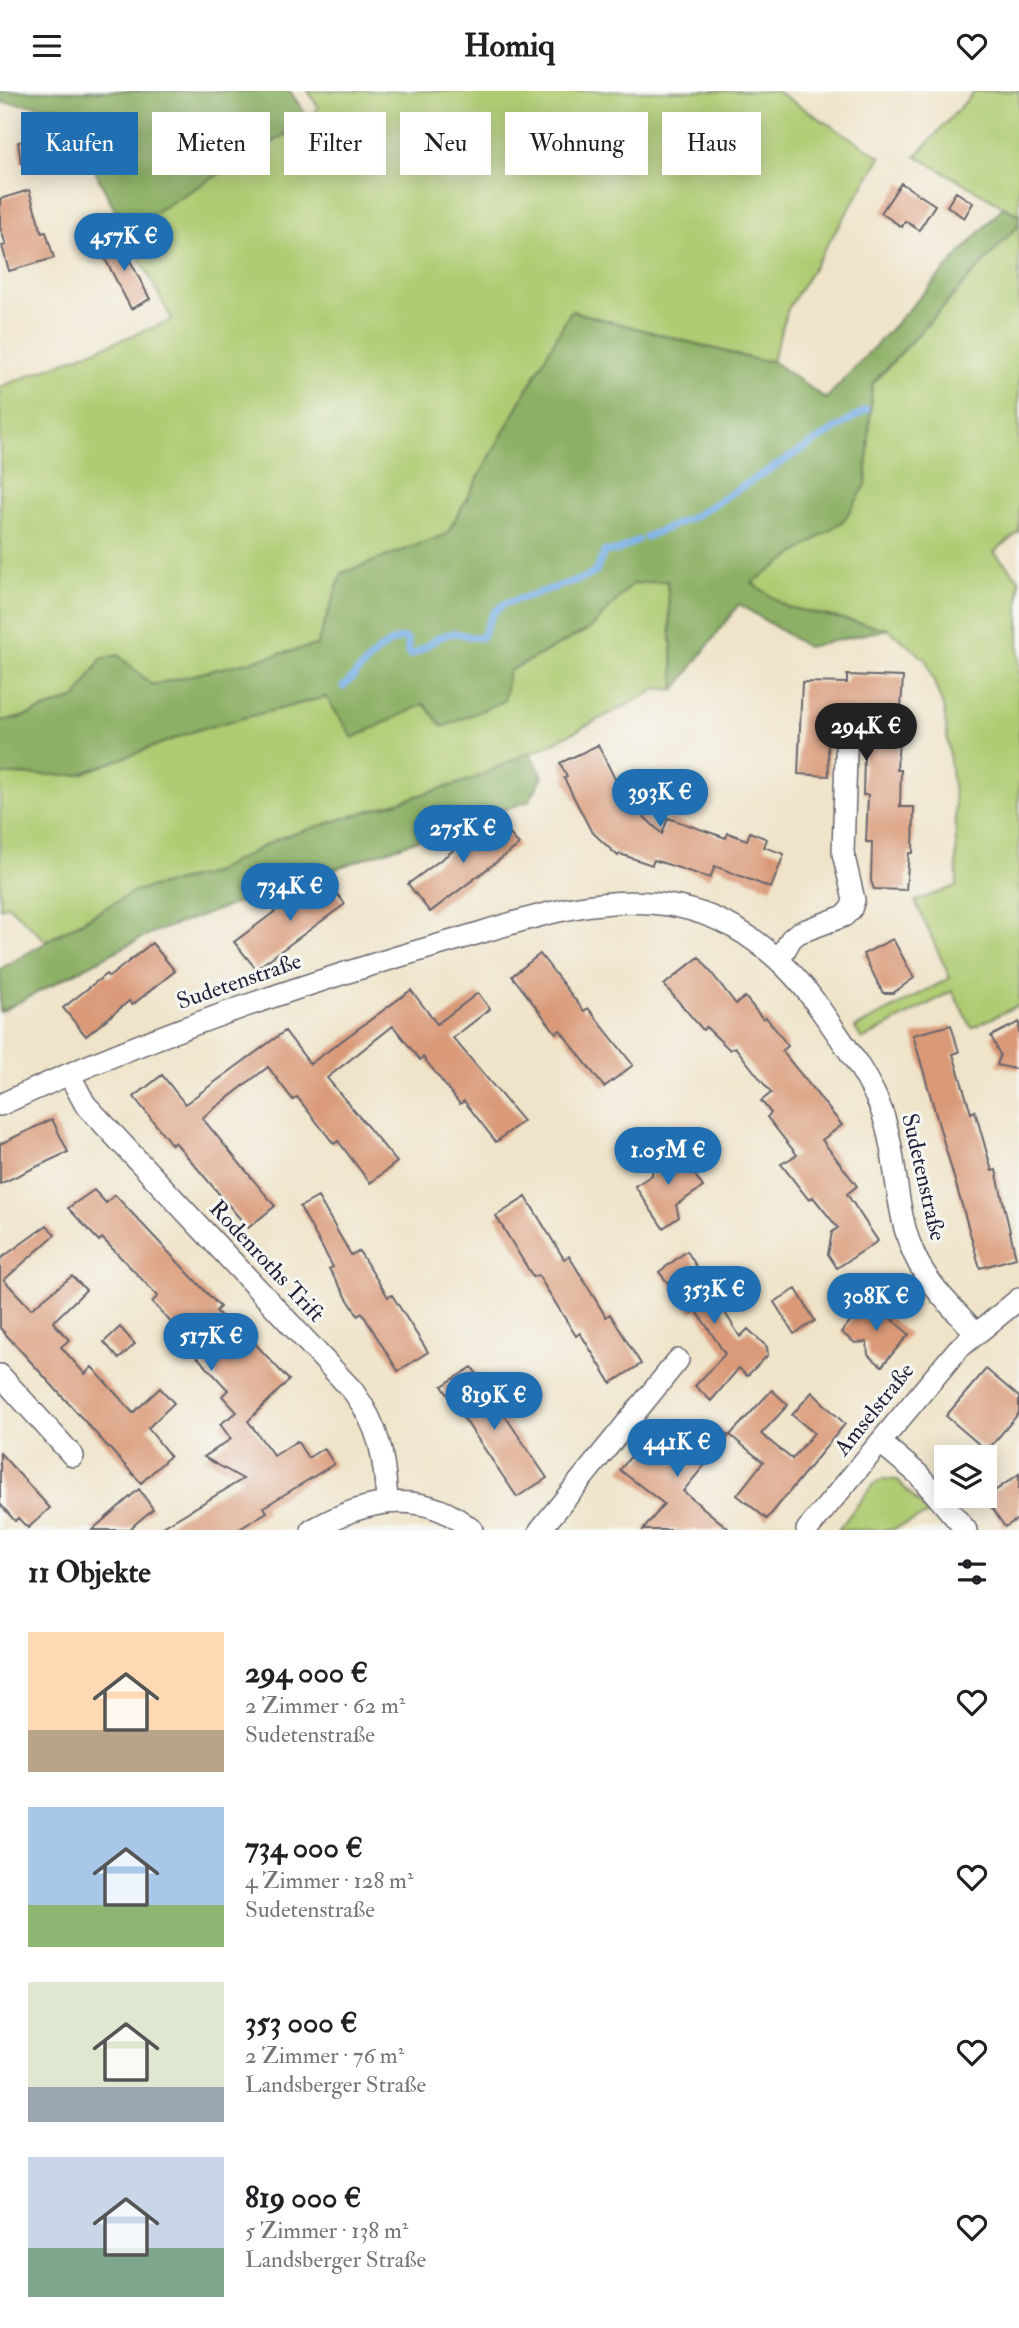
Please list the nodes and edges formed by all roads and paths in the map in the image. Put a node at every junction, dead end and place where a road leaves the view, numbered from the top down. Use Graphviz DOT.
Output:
graph roads {
  1 [pos="847,725"];
  2 [pos="780,960"];
  3 [pos="69,1074"];
  4 [pos="0,1105"];
  5 [pos="1019,1299"];
  6 [pos="976,1333"];
  7 [pos="678,1360"];
  8 [pos="0,1375"];
  9 [pos="881,1443"];
  10 [pos="73,1456"];
  11 [pos="387,1501"];
  12 [pos="312,1530"];
  13 [pos="472,1530"];
  14 [pos="540,1530"];
  15 [pos="807,1530"];
  16 [pos="966,1530"];
  1 -- 2 [label="street"];
  2 -- 3 [label="street, Sudetenstraße"];
  2 -- 6 [label="street, Sudetenstraße"];
  3 -- 4 [label="street, Sudetenstraße"];
  3 -- 11 [label="street, Rodenroths Trift"];
  5 -- 6 [label="street, Amselstraße"];
  6 -- 9 [label="street, Amselstraße"];
  7 -- 14 [label="street"];
  8 -- 10 [label="street"];
  9 -- 15 [label="street, Amselstraße"];
  9 -- 16 [label="street"];
  11 -- 12 [label="street"];
  11 -- 13 [label="street"];
}
